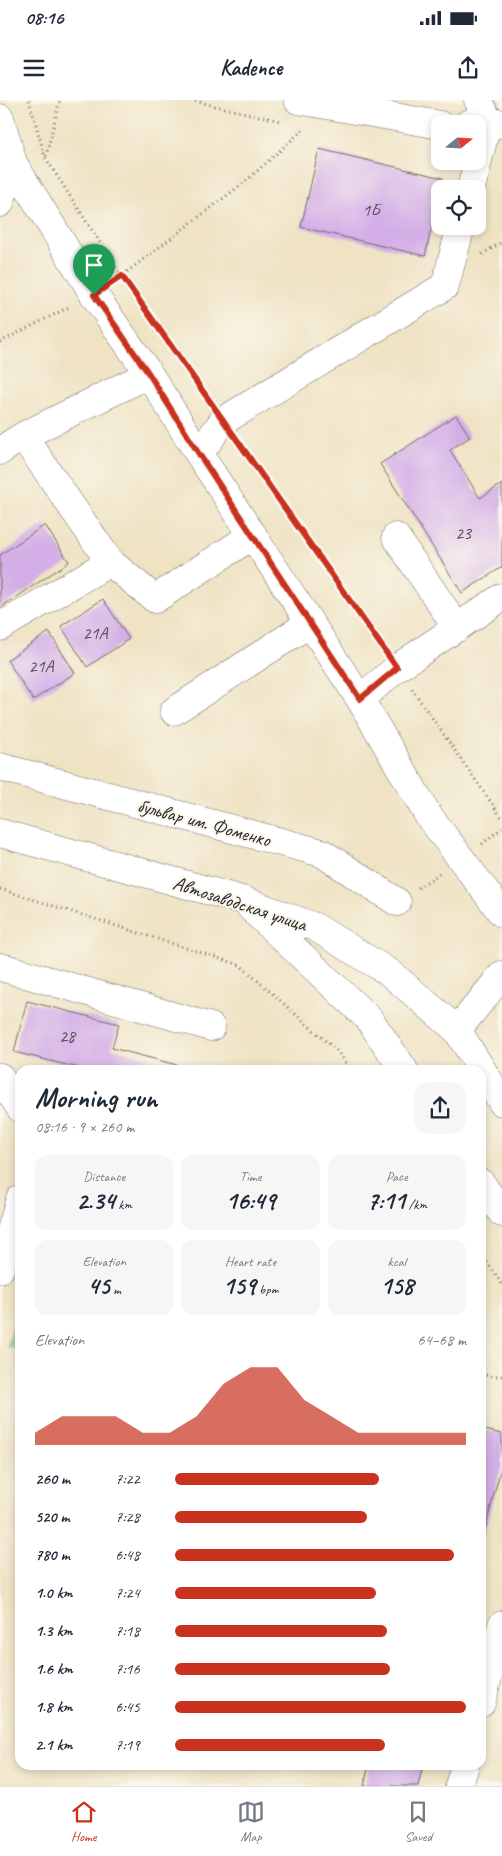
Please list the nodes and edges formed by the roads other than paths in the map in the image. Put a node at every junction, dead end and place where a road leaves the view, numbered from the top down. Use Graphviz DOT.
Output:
graph roads {
  1 [pos="294,116"];
  2 [pos="0,118"];
  3 [pos="431,124"];
  4 [pos="13,163"];
  5 [pos="0,203"];
  6 [pos="459,235"];
  7 [pos="149,374"];
  8 [pos="23,436"];
  9 [pos="0,451"];
  10 [pos="199,454"];
  11 [pos="253,535"];
  12 [pos="396,537"];
  13 [pos="110,562"];
  14 [pos="502,597"];
  15 [pos="310,623"];
  16 [pos="0,627"];
  17 [pos="456,628"];
  18 [pos="360,699"];
  19 [pos="174,711"];
  20 [pos="0,767"];
  21 [pos="0,832"];
  22 [pos="242,900"];
  23 [pos="397,902"];
  24 [pos="502,913"];
  25 [pos="0,968"];
  26 [pos="502,975"];
  27 [pos="211,1026"];
  28 [pos="457,1030"];
  29 [pos="401,1065"];
  30 [pos="479,1065"];
  31 [pos="486,1076"];
  32 [pos="0,1077"];
  33 [pos="15,1100"];
  34 [pos="502,1102"];
  35 [pos="486,1190"];
  36 [pos="502,1213"];
  37 [pos="15,1216"];
  38 [pos="0,1269"];
  39 [pos="502,1625"];
  40 [pos="486,1684"];
  41 [pos="464,1770"];
  42 [pos="459,1786"];
  1 -- 3 [label="street"];
  2 -- 4 [label="street"];
  4 -- 5 [label="street"];
  4 -- 7 [label="street"];
  6 -- 10 [label="street"];
  7 -- 8 [label="street"];
  7 -- 10 [label="street"];
  8 -- 9 [label="street"];
  8 -- 13 [label="street"];
  10 -- 11 [label="street"];
  11 -- 13 [label="street"];
  11 -- 15 [label="street"];
  12 -- 17 [label="street"];
  13 -- 16 [label="street"];
  14 -- 17 [label="street"];
  15 -- 18 [label="street"];
  15 -- 19 [label="street"];
  17 -- 18 [label="street"];
  18 -- 24 [label="street"];
  20 -- 23 [label="street, бульвар им. Фоменко"];
  21 -- 22 [label="street, Автозаводская улица"];
  22 -- 28 [label="street, Автозаводская улица"];
  22 -- 29 [label="street"];
  25 -- 27 [label="street"];
  26 -- 28 [label="street"];
  28 -- 30 [label="street, Автозаводская улица"];
  31 -- 34 [label="street, Автозаводская улица"];
  32 -- 33 [label="street"];
  35 -- 36 [label="street"];
  37 -- 38 [label="street"];
  39 -- 40 [label="street"];
  41 -- 42 [label="street"];
}
